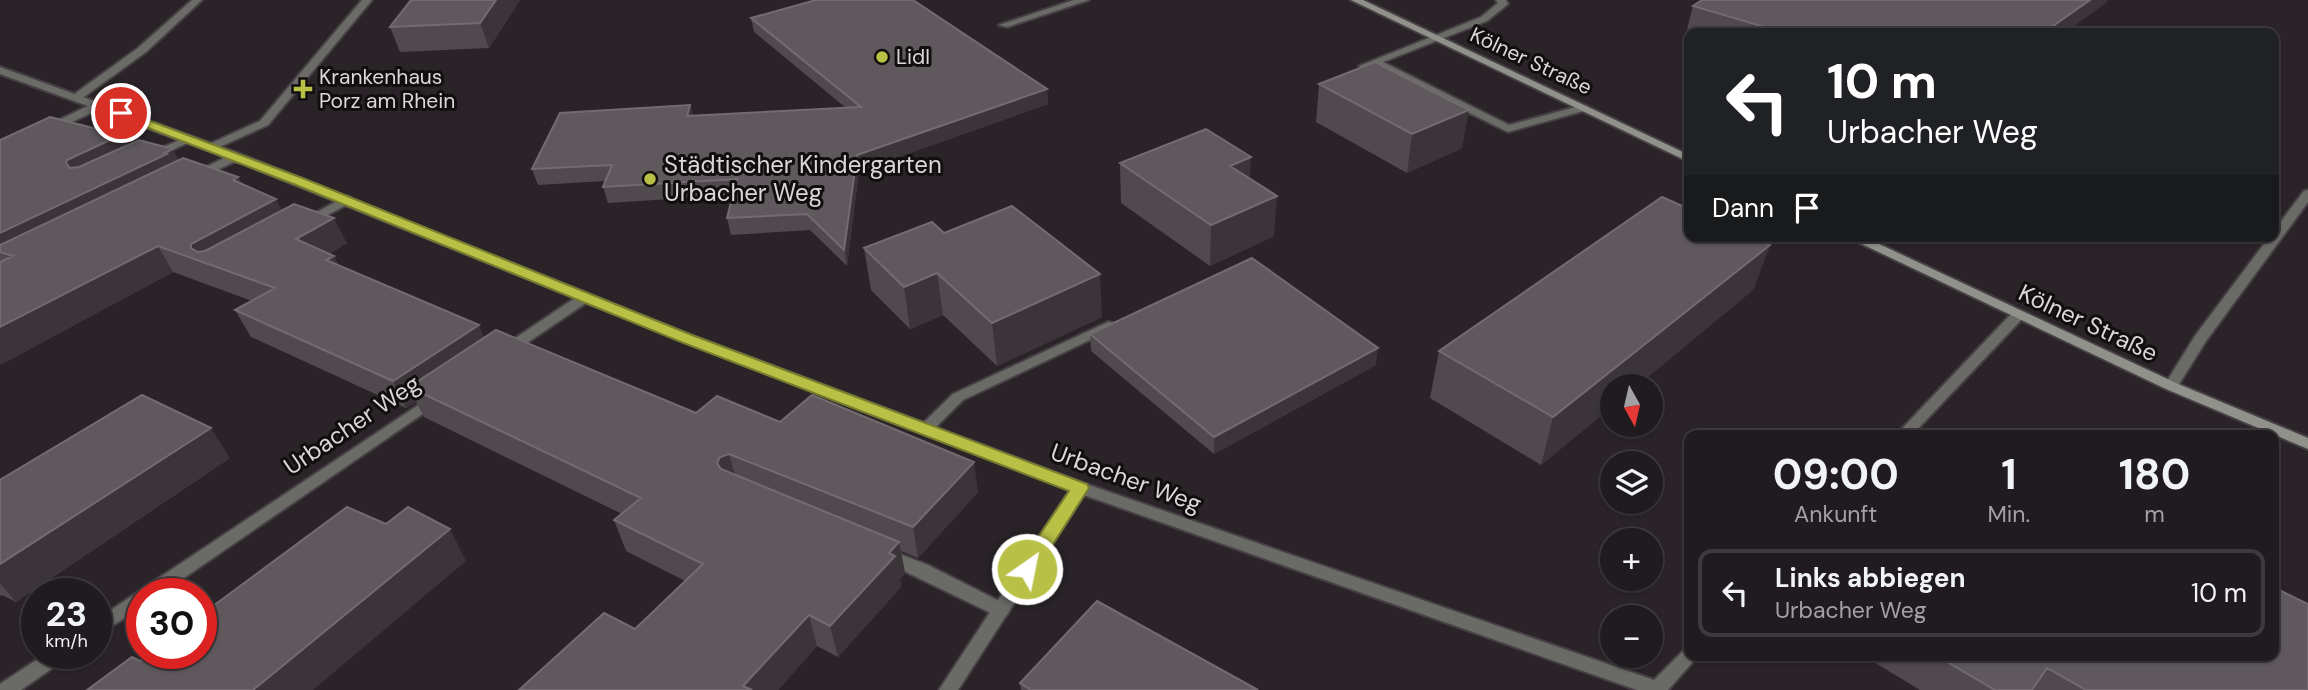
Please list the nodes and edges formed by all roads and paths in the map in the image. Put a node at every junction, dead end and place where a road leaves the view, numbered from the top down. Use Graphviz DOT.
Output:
graph roads {
  1 [pos="197,0"];
  2 [pos="367,0"];
  3 [pos="1084,0"];
  4 [pos="1356,0"];
  5 [pos="1501,0"];
  6 [pos="1004,25"];
  7 [pos="1435,38"];
  8 [pos="0,70"];
  9 [pos="76,97"];
  10 [pos="99,105"];
  11 [pos="1583,108"];
  12 [pos="37,134"];
  13 [pos="188,139"];
  14 [pos="211,147"];
  15 [pos="236,156"];
  16 [pos="1684,157"];
  17 [pos="138,162"];
  18 [pos="186,181"];
  19 [pos="2308,194"];
  20 [pos="346,200"];
  21 [pos="298,226"];
  22 [pos="2279,233"];
  23 [pos="1864,242"];
  24 [pos="2272,242"];
  25 [pos="584,298"];
  26 [pos="2018,315"];
  27 [pos="1112,324"];
  28 [pos="492,360"];
  29 [pos="2171,386"];
  30 [pos="446,391"];
  31 [pos="925,429"];
  32 [pos="1908,430"];
  33 [pos="2275,430"];
  34 [pos="2279,432"];
  35 [pos="2308,444"];
  36 [pos="1080,488"];
  37 [pos="873,549"];
  38 [pos="171,578"];
  39 [pos="1001,610"];
  40 [pos="1684,661"];
  41 [pos="37,669"];
  42 [pos="6,690"];
  43 [pos="948,690"];
  44 [pos="1658,690"];
  1 -- 9 [label="street"];
  2 -- 14 [label="street"];
  3 -- 6 [label="street"];
  4 -- 7 [label="main road, Kölner Straße"];
  5 -- 7 [label="street"];
  7 -- 11 [label="main road, Kölner Straße"];
  7 -- 11 [label="street"];
  8 -- 9 [label="street, Urbacher Weg"];
  9 -- 10 [label="street, Urbacher Weg"];
  10 -- 12 [label="street"];
  10 -- 13 [label="street, Urbacher Weg"];
  11 -- 16 [label="main road, Kölner Straße"];
  13 -- 14 [label="street, Urbacher Weg"];
  13 -- 17 [label="street"];
  14 -- 15 [label="street, Urbacher Weg"];
  15 -- 18 [label="street"];
  15 -- 20 [label="street, Urbacher Weg"];
  19 -- 22 [label="street"];
  20 -- 21 [label="street"];
  20 -- 25 [label="street, Urbacher Weg"];
  23 -- 26 [label="main road, Kölner Straße"];
  24 -- 29 [label="street"];
  25 -- 28 [label="street"];
  25 -- 31 [label="street, Urbacher Weg"];
  26 -- 29 [label="main road, Kölner Straße"];
  26 -- 32 [label="street"];
  27 -- 31 [label="street"];
  29 -- 33 [label="main road, Kölner Straße"];
  30 -- 38 [label="street, Urbacher Weg"];
  31 -- 36 [label="street, Urbacher Weg"];
  34 -- 35 [label="main road, Kölner Straße"];
  36 -- 39 [label="street"];
  36 -- 44 [label="street, Urbacher Weg"];
  37 -- 39 [label="street"];
  39 -- 43 [label="street"];
  40 -- 44 [label="street, Urbacher Weg"];
  41 -- 42 [label="street"];
}
